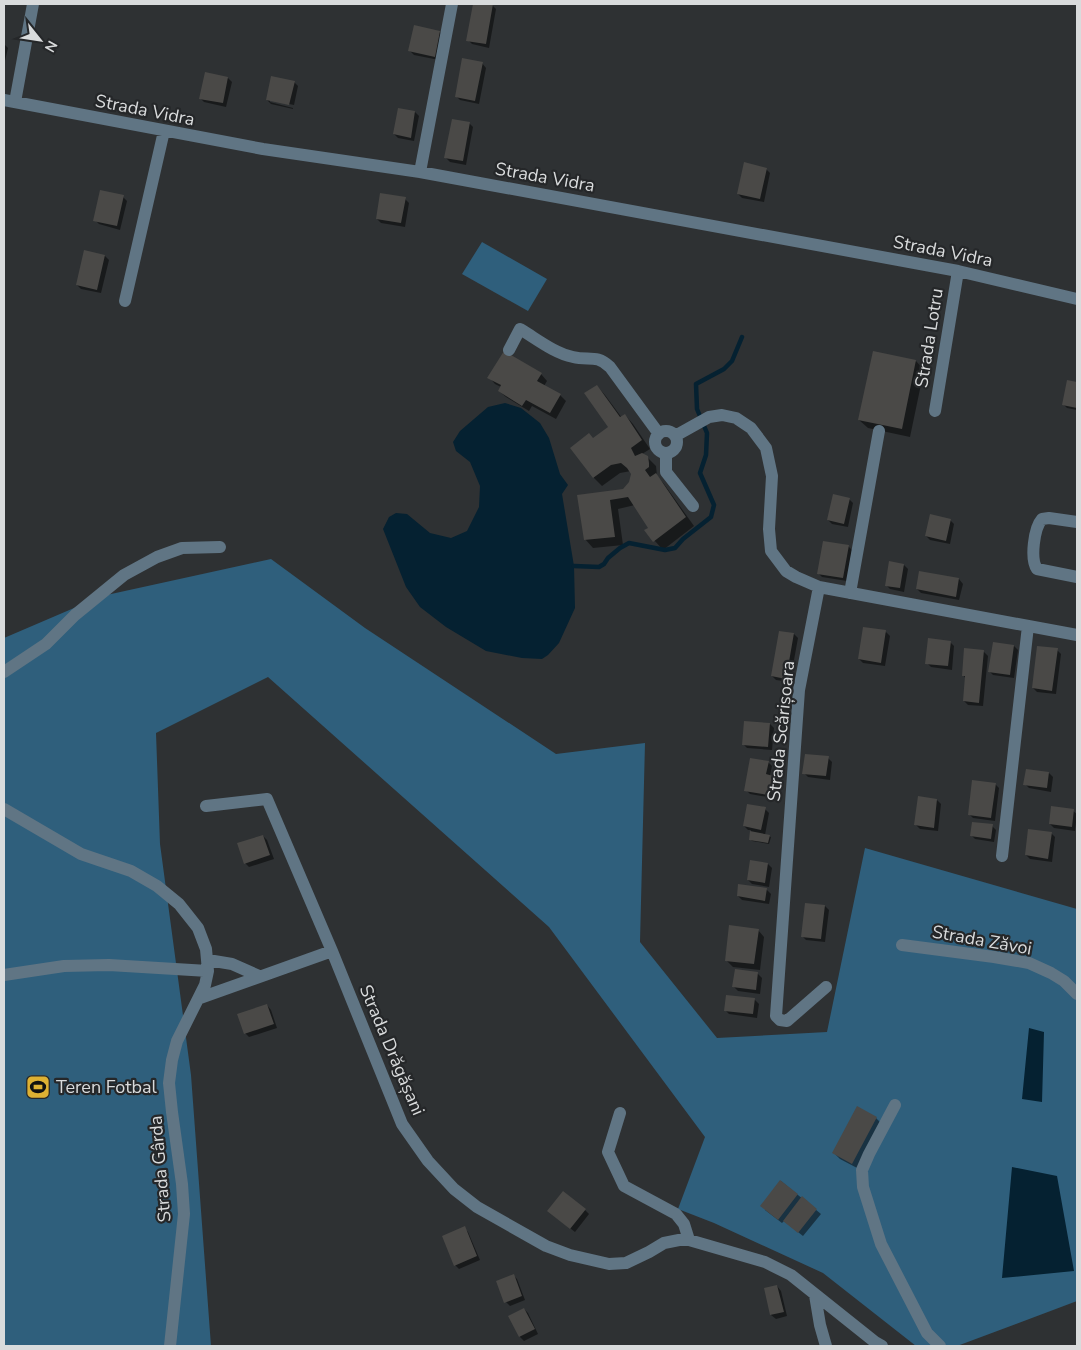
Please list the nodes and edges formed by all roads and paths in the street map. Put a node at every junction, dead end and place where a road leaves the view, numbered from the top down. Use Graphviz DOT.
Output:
graph roads {
  1 [pos="33,4"];
  2 [pos="452,4"];
  3 [pos="9,101"];
  4 [pos="164,131"];
  5 [pos="420,172"];
  6 [pos="958,271"];
  7 [pos="1077,299"];
  8 [pos="125,301"];
  9 [pos="510,350"];
  10 [pos="935,411"];
  11 [pos="878,431"];
  12 [pos="659,434"];
  13 [pos="675,436"];
  14 [pos="666,453"];
  15 [pos="693,506"];
  16 [pos="1077,522"];
  17 [pos="220,546"];
  18 [pos="1077,577"];
  19 [pos="820,587"];
  20 [pos="850,593"];
  21 [pos="1028,626"];
  22 [pos="1077,635"];
  23 [pos="4,672"];
  24 [pos="206,806"];
  25 [pos="4,809"];
  26 [pos="1002,856"];
  27 [pos="902,945"];
  28 [pos="332,951"];
  29 [pos="208,965"];
  30 [pos="4,975"];
  31 [pos="259,976"];
  32 [pos="826,987"];
  33 [pos="1077,994"];
  34 [pos="200,998"];
  35 [pos="895,1105"];
  36 [pos="620,1113"];
  37 [pos="689,1240"];
  38 [pos="815,1295"];
  39 [pos="170,1346"];
  40 [pos="826,1346"];
  41 [pos="882,1346"];
  42 [pos="940,1346"];
  1 -- 3 [label="street"];
  2 -- 5 [label="street"];
  3 -- 4 [label="street, Strada Vidra"];
  4 -- 5 [label="street, Strada Vidra"];
  4 -- 8 [label="street"];
  5 -- 6 [label="street, Strada Vidra"];
  6 -- 7 [label="street, Strada Vidra"];
  6 -- 10 [label="street, Strada Lotru"];
  9 -- 12 [label="street"];
  11 -- 20 [label="street"];
  12 -- 13 [label="street"];
  12 -- 14 [label="street"];
  13 -- 14 [label="street"];
  13 -- 19 [label="street"];
  14 -- 15 [label="street"];
  16 -- 18 [label="street"];
  17 -- 23 [label="street"];
  19 -- 20 [label="street"];
  19 -- 32 [label="street, Strada Scărișoara"];
  20 -- 21 [label="street"];
  21 -- 22 [label="street"];
  21 -- 26 [label="street"];
  24 -- 28 [label="street, Strada Drăgășani"];
  25 -- 29 [label="street"];
  27 -- 33 [label="street, Strada Zăvoi"];
  28 -- 31 [label="street"];
  28 -- 37 [label="street, Strada Drăgășani"];
  29 -- 30 [label="street"];
  29 -- 31 [label="street"];
  29 -- 34 [label="street, Strada Gârda"];
  31 -- 34 [label="street"];
  34 -- 39 [label="street, Strada Gârda"];
  35 -- 42 [label="street"];
  36 -- 37 [label="street"];
  37 -- 38 [label="street, Strada Drăgășani"];
  38 -- 40 [label="street"];
  38 -- 41 [label="street, Strada Drăgășani"];
}
